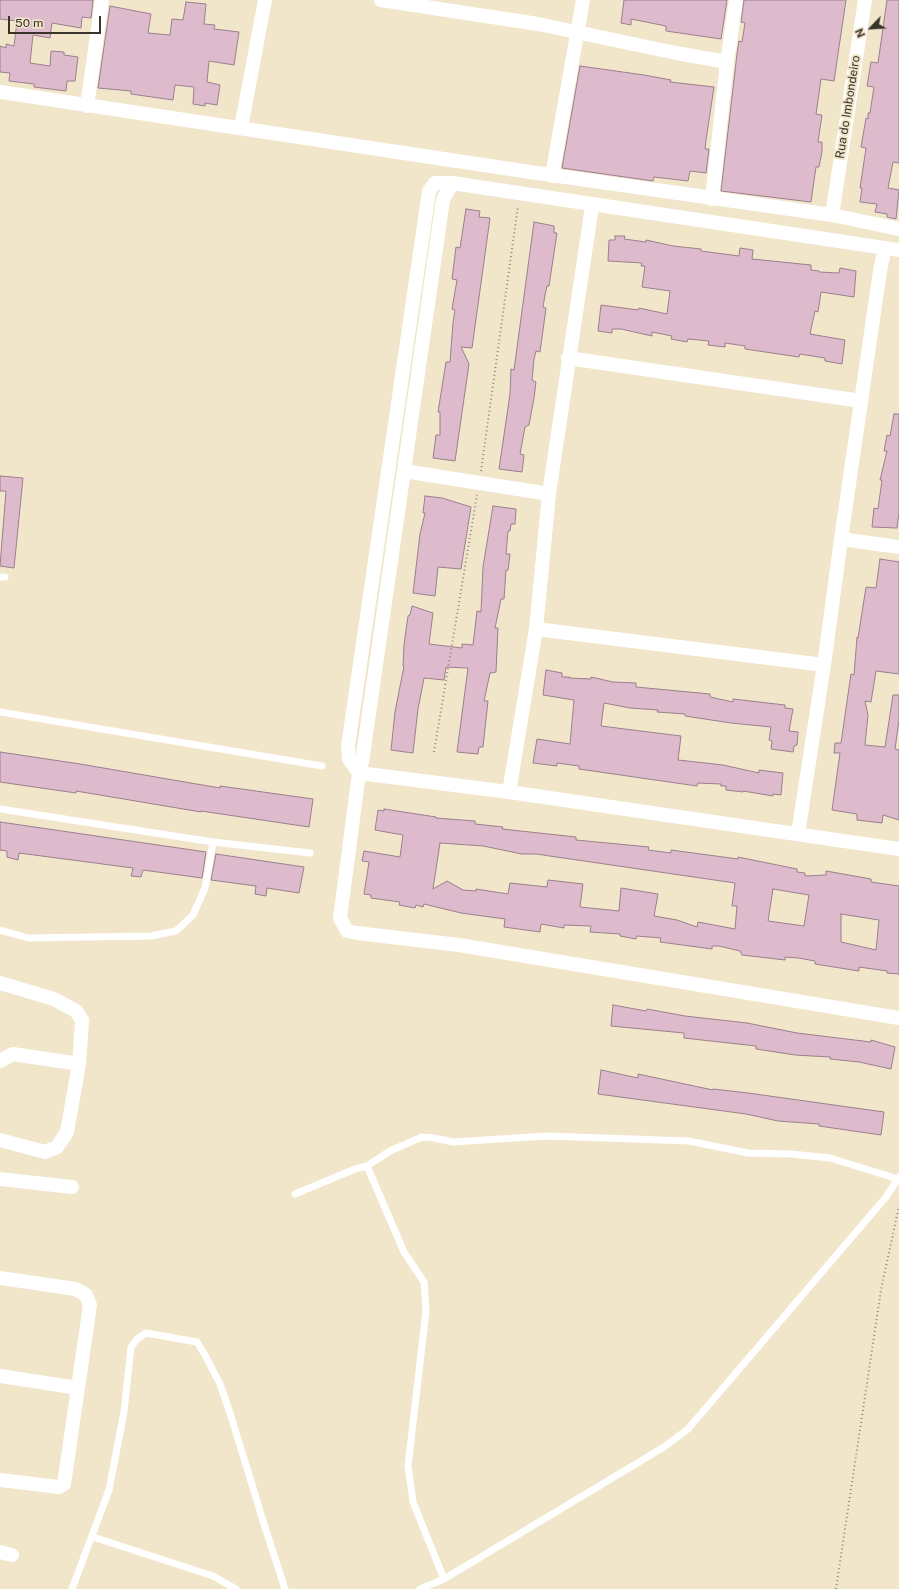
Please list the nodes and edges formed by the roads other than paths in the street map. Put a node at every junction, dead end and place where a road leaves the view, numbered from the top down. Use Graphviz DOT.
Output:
graph roads {
  1 [pos="102,0"];
  2 [pos="265,0"];
  3 [pos="381,0"];
  4 [pos="583,0"];
  5 [pos="736,0"];
  6 [pos="865,0"];
  7 [pos="578,32"];
  8 [pos="727,62"];
  9 [pos="0,92"];
  10 [pos="87,106"];
  11 [pos="241,128"];
  12 [pos="552,176"];
  13 [pos="452,184"];
  14 [pos="712,199"];
  15 [pos="592,206"];
  16 [pos="832,215"];
  17 [pos="899,229"];
  18 [pos="892,249"];
  19 [pos="568,358"];
  20 [pos="861,401"];
  21 [pos="404,471"];
  22 [pos="549,494"];
  23 [pos="840,539"];
  24 [pos="899,547"];
  25 [pos="536,629"];
  26 [pos="824,665"];
  27 [pos="0,712"];
  28 [pos="322,766"];
  29 [pos="357,770"];
  30 [pos="509,792"];
  31 [pos="0,809"];
  32 [pos="798,834"];
  33 [pos="213,842"];
  34 [pos="899,849"];
  35 [pos="310,853"];
  36 [pos="0,930"];
  37 [pos="0,983"];
  38 [pos="899,1018"];
  39 [pos="0,1061"];
  40 [pos="79,1064"];
  41 [pos="0,1140"];
  42 [pos="367,1166"];
  43 [pos="899,1178"];
  44 [pos="0,1179"];
  45 [pos="72,1186"];
  46 [pos="295,1194"];
  47 [pos="0,1278"];
  48 [pos="0,1376"];
  49 [pos="78,1388"];
  50 [pos="0,1480"];
  51 [pos="93,1537"];
  52 [pos="444,1579"];
  53 [pos="72,1589"];
  54 [pos="236,1589"];
  55 [pos="285,1589"];
  56 [pos="420,1589"];
  1 -- 10 [label="street"];
  2 -- 11 [label="street"];
  3 -- 7 [label="street"];
  4 -- 7 [label="street"];
  5 -- 8 [label="street"];
  6 -- 16 [label="street, Rua do Imbondeiro"];
  7 -- 8 [label="street"];
  7 -- 12 [label="street"];
  8 -- 14 [label="street"];
  9 -- 10 [label="street"];
  10 -- 11 [label="street"];
  11 -- 12 [label="street"];
  12 -- 14 [label="street"];
  13 -- 15 [label="street"];
  13 -- 21 [label="street"];
  13 -- 29 [label="street"];
  14 -- 16 [label="street"];
  15 -- 18 [label="street"];
  15 -- 19 [label="street"];
  16 -- 17 [label="street"];
  18 -- 20 [label="street"];
  19 -- 20 [label="street"];
  19 -- 22 [label="street"];
  20 -- 23 [label="street"];
  21 -- 22 [label="street"];
  21 -- 29 [label="street"];
  22 -- 25 [label="street"];
  23 -- 24 [label="street"];
  23 -- 26 [label="street"];
  25 -- 26 [label="street"];
  25 -- 30 [label="street"];
  26 -- 32 [label="street"];
  27 -- 28 [label="lane"];
  29 -- 30 [label="street"];
  29 -- 38 [label="street"];
  30 -- 32 [label="street"];
  31 -- 33 [label="lane"];
  32 -- 34 [label="street"];
  33 -- 35 [label="lane"];
  33 -- 36 [label="lane"];
  37 -- 40 [label="street"];
  39 -- 40 [label="street"];
  40 -- 41 [label="street"];
  42 -- 43 [label="lane"];
  42 -- 46 [label="lane"];
  42 -- 52 [label="lane"];
  43 -- 52 [label="lane"];
  44 -- 45 [label="street"];
  47 -- 49 [label="street"];
  48 -- 49 [label="street"];
  49 -- 50 [label="street"];
  51 -- 53 [label="lane"];
  51 -- 54 [label="lane"];
  51 -- 55 [label="lane"];
  52 -- 56 [label="lane"];
}
